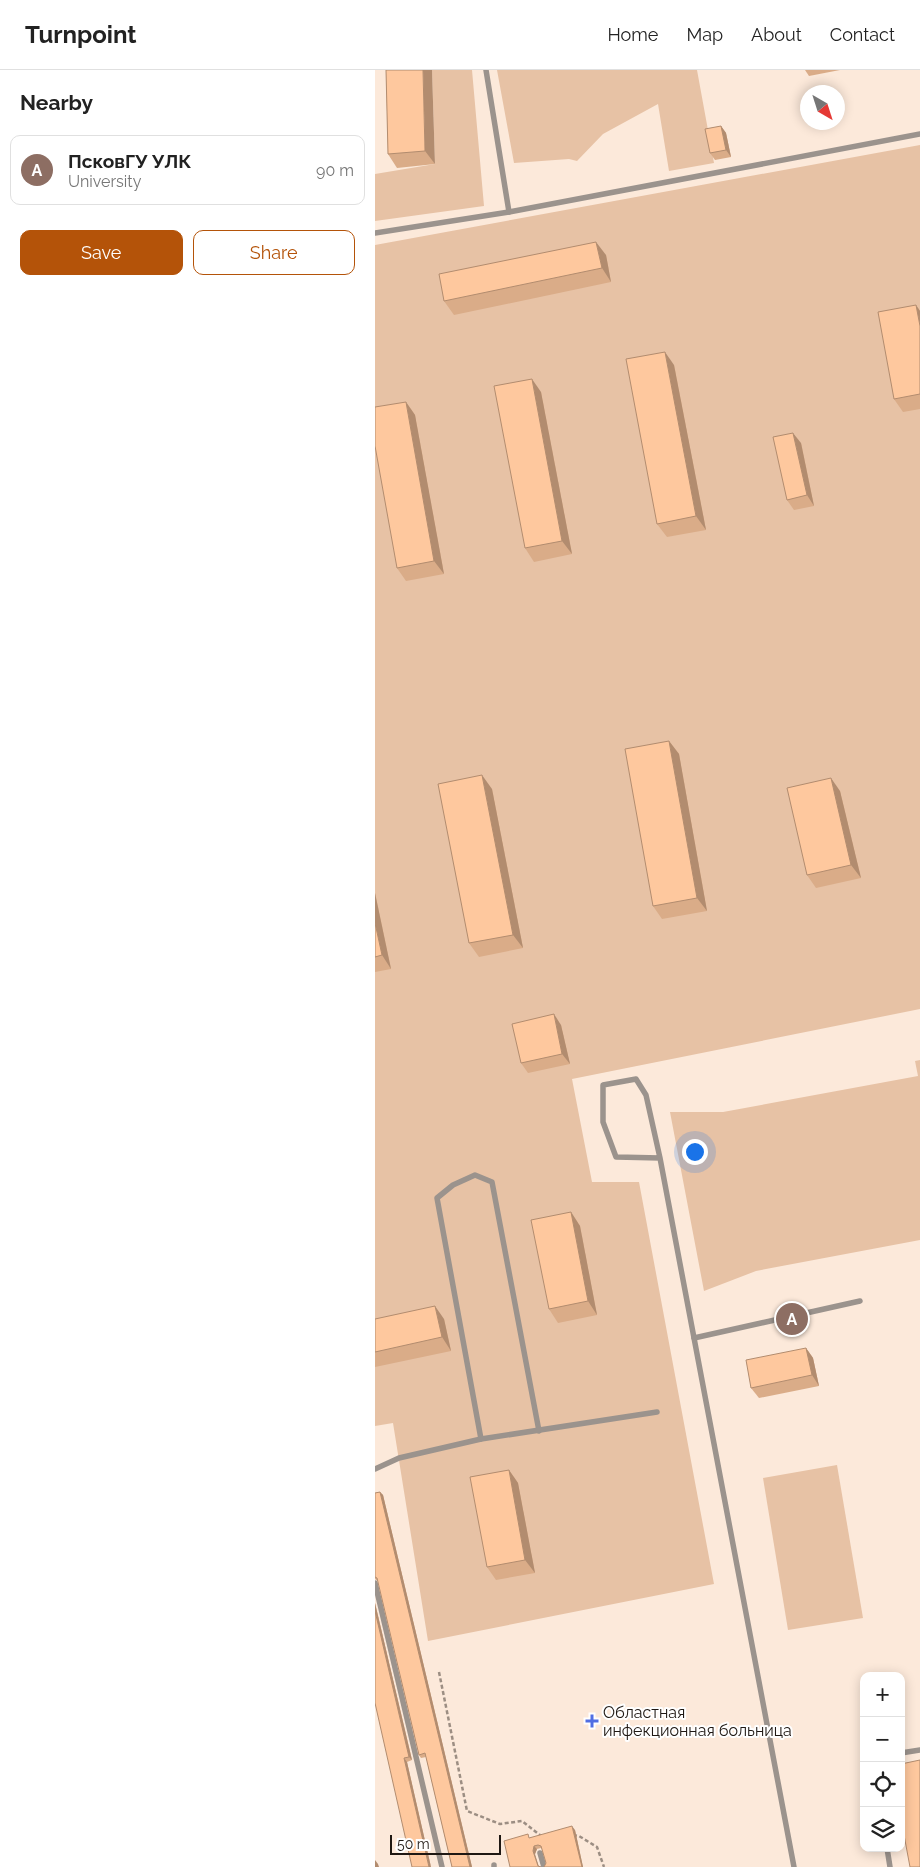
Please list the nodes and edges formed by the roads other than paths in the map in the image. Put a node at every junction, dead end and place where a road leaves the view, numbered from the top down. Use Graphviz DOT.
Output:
graph roads {
  1 [pos="486,70"];
  2 [pos="920,134"];
  3 [pos="509,212"];
  4 [pos="375,233"];
  5 [pos="660,1158"];
  6 [pos="860,1301"];
  7 [pos="694,1338"];
  8 [pos="657,1412"];
  9 [pos="539,1430"];
  10 [pos="481,1439"];
  11 [pos="375,1469"];
  12 [pos="375,1583"];
  13 [pos="920,1750"];
  14 [pos="905,1752"];
  15 [pos="888,1852"];
  16 [pos="540,1853"];
  17 [pos="442,1867"];
  18 [pos="544,1867"];
  19 [pos="794,1867"];
  20 [pos="890,1867"];
  1 -- 3 [label="lane"];
  2 -- 3 [label="lane"];
  3 -- 4 [label="lane"];
  5 -- 5 [label="lane"];
  5 -- 7 [label="lane"];
  6 -- 7 [label="lane"];
  7 -- 19 [label="lane"];
  8 -- 9 [label="lane"];
  9 -- 10 [label="lane"];
  9 -- 10 [label="lane"];
  10 -- 11 [label="lane"];
  12 -- 17 [label="lane"];
  13 -- 14 [label="lane"];
  15 -- 20 [label="lane"];
  16 -- 18 [label="lane"];
}
